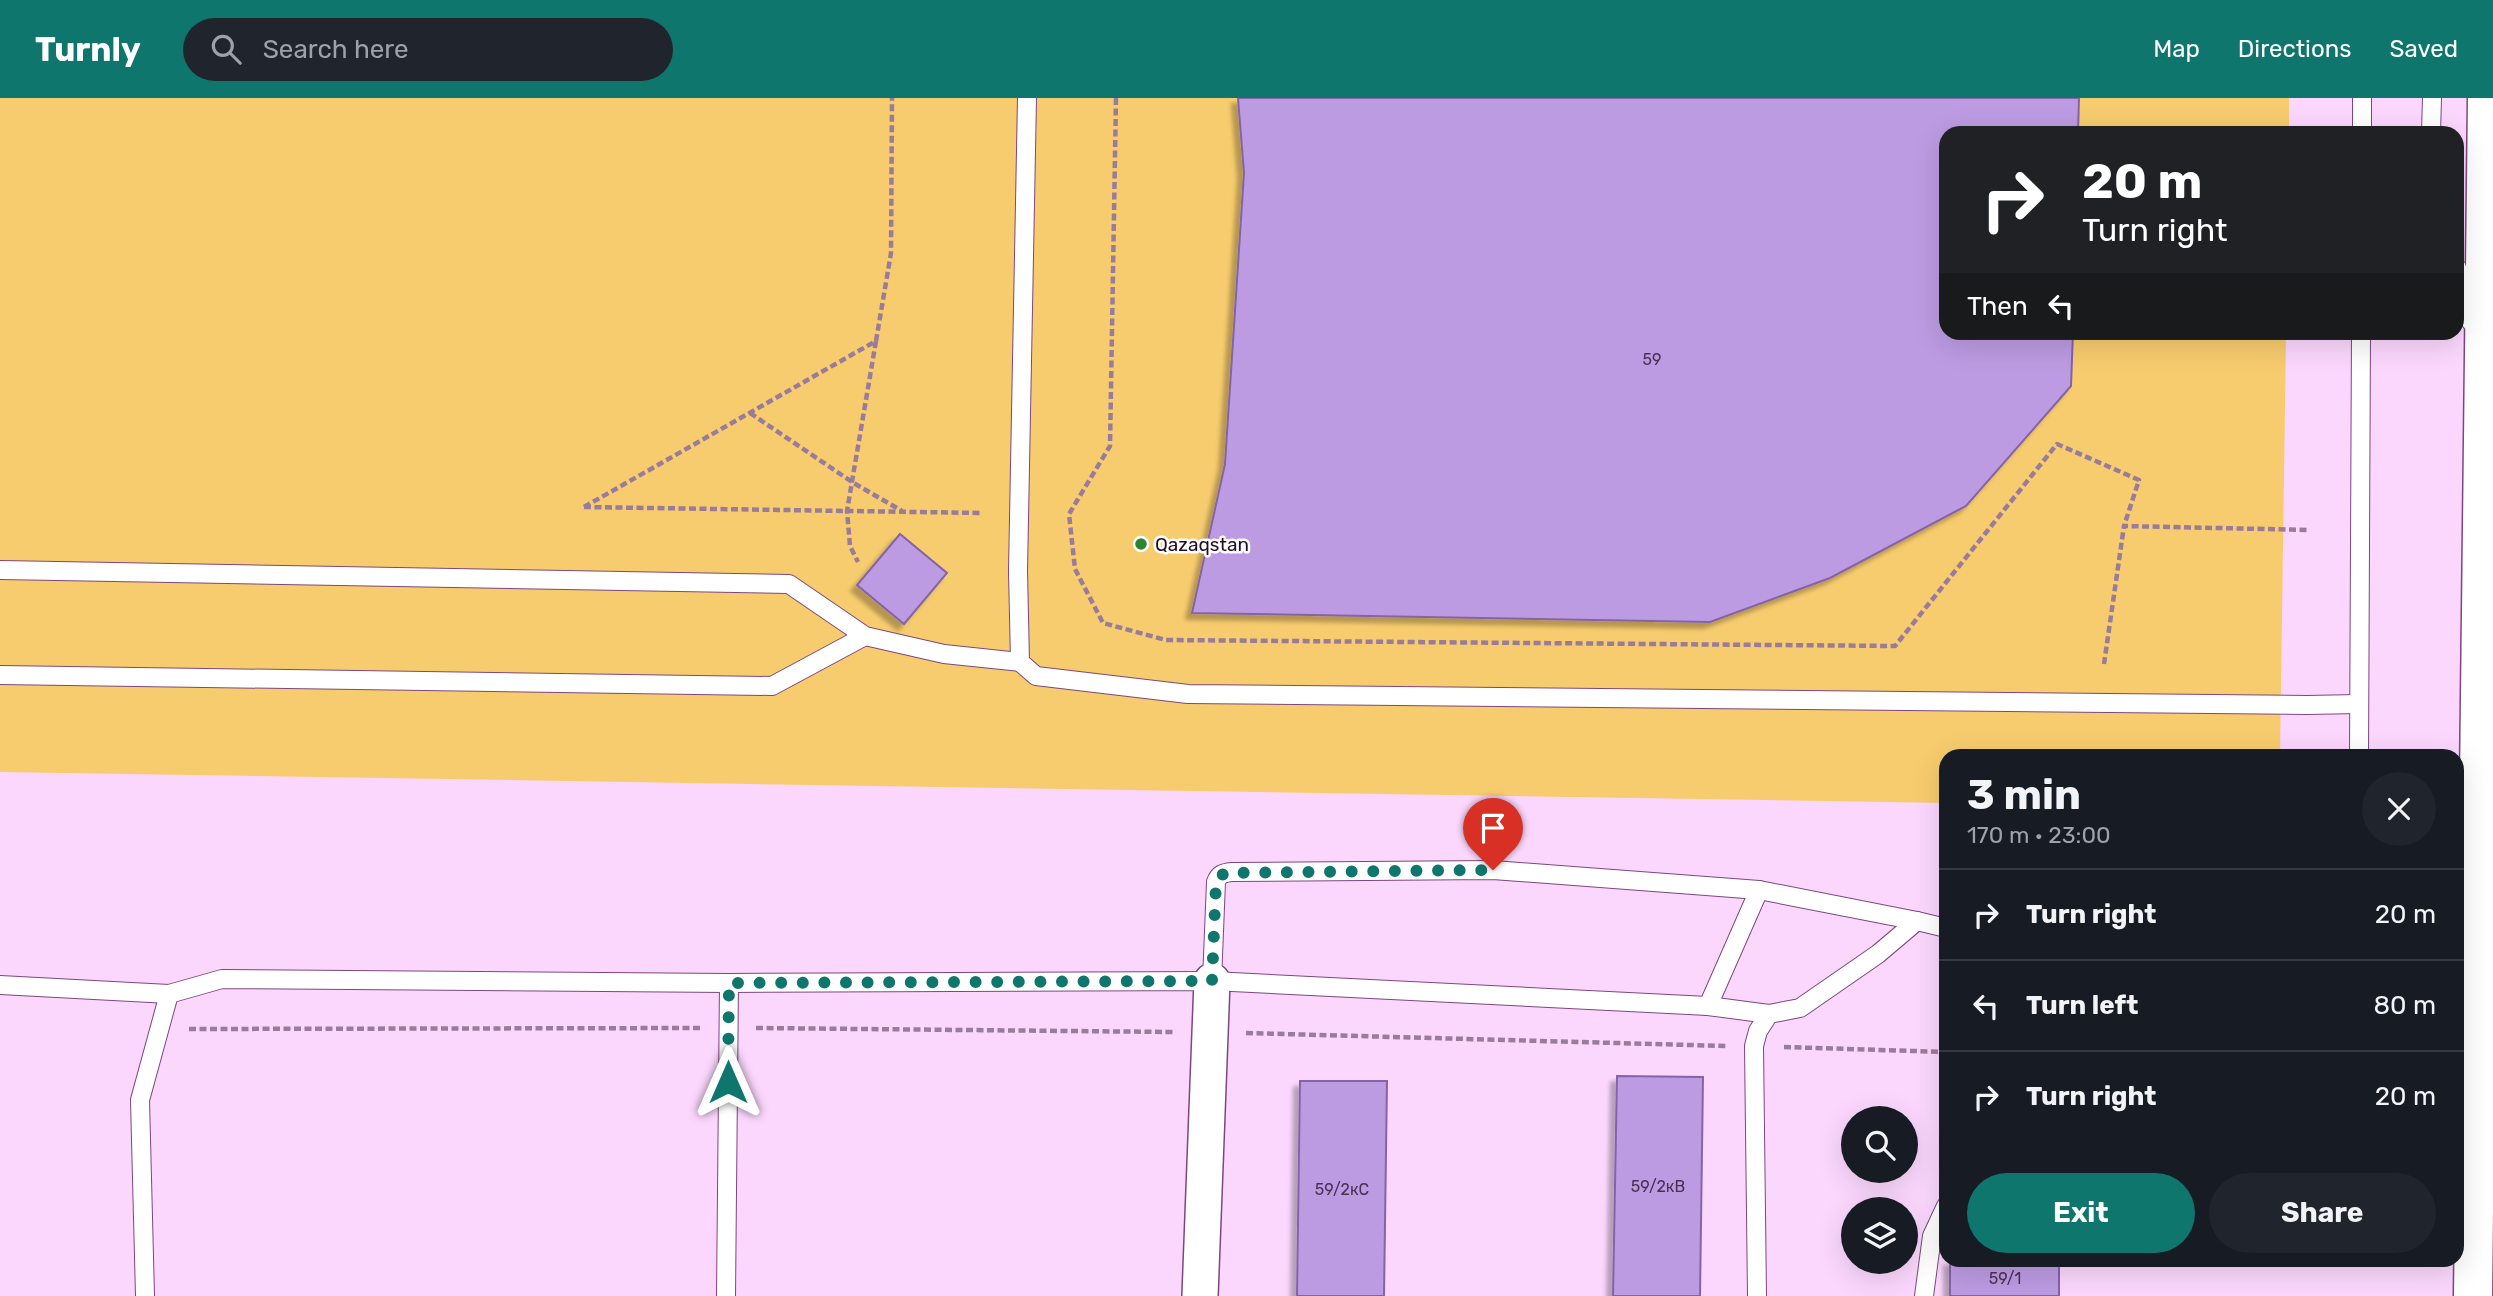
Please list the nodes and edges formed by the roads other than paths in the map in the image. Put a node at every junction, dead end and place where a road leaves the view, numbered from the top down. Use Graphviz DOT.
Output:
graph roads {
  1 [pos="1027,98"];
  2 [pos="2362,98"];
  3 [pos="2432,98"];
  4 [pos="2487,98"];
  5 [pos="2362,126"];
  6 [pos="2431,126"];
  7 [pos="2464,294"];
  8 [pos="2361,340"];
  9 [pos="2484,369"];
  10 [pos="0,570"];
  11 [pos="865,636"];
  12 [pos="1020,662"];
  13 [pos="0,675"];
  14 [pos="2359,704"];
  15 [pos="2359,749"];
  16 [pos="1759,890"];
  17 [pos="1917,921"];
  18 [pos="1939,926"];
  19 [pos="2464,976"];
  20 [pos="1212,981"];
  21 [pos="729,983"];
  22 [pos="0,985"];
  23 [pos="169,994"];
  24 [pos="1708,1006"];
  25 [pos="1769,1014"];
  26 [pos="2464,1035"];
  27 [pos="1939,1221"];
  28 [pos="145,1296"];
  29 [pos="726,1296"];
  30 [pos="1200,1296"];
  31 [pos="1757,1296"];
  32 [pos="1924,1296"];
  33 [pos="2473,1296"];
  1 -- 12 [label="lane"];
  2 -- 5 [label="lane"];
  3 -- 6 [label="lane"];
  4 -- 9 [label="main road"];
  7 -- 9 [label="lane"];
  8 -- 14 [label="lane"];
  9 -- 19 [label="main road"];
  10 -- 11 [label="lane"];
  11 -- 12 [label="lane"];
  11 -- 13 [label="lane"];
  12 -- 14 [label="lane"];
  14 -- 15 [label="lane"];
  16 -- 17 [label="lane"];
  16 -- 20 [label="lane"];
  16 -- 24 [label="lane"];
  17 -- 18 [label="lane"];
  17 -- 25 [label="lane"];
  20 -- 21 [label="lane"];
  20 -- 24 [label="lane"];
  20 -- 30 [label="street"];
  21 -- 23 [label="lane"];
  21 -- 29 [label="lane"];
  22 -- 23 [label="lane"];
  23 -- 28 [label="lane"];
  24 -- 25 [label="lane"];
  25 -- 31 [label="lane"];
  26 -- 33 [label="main road"];
  27 -- 32 [label="lane"];
}
